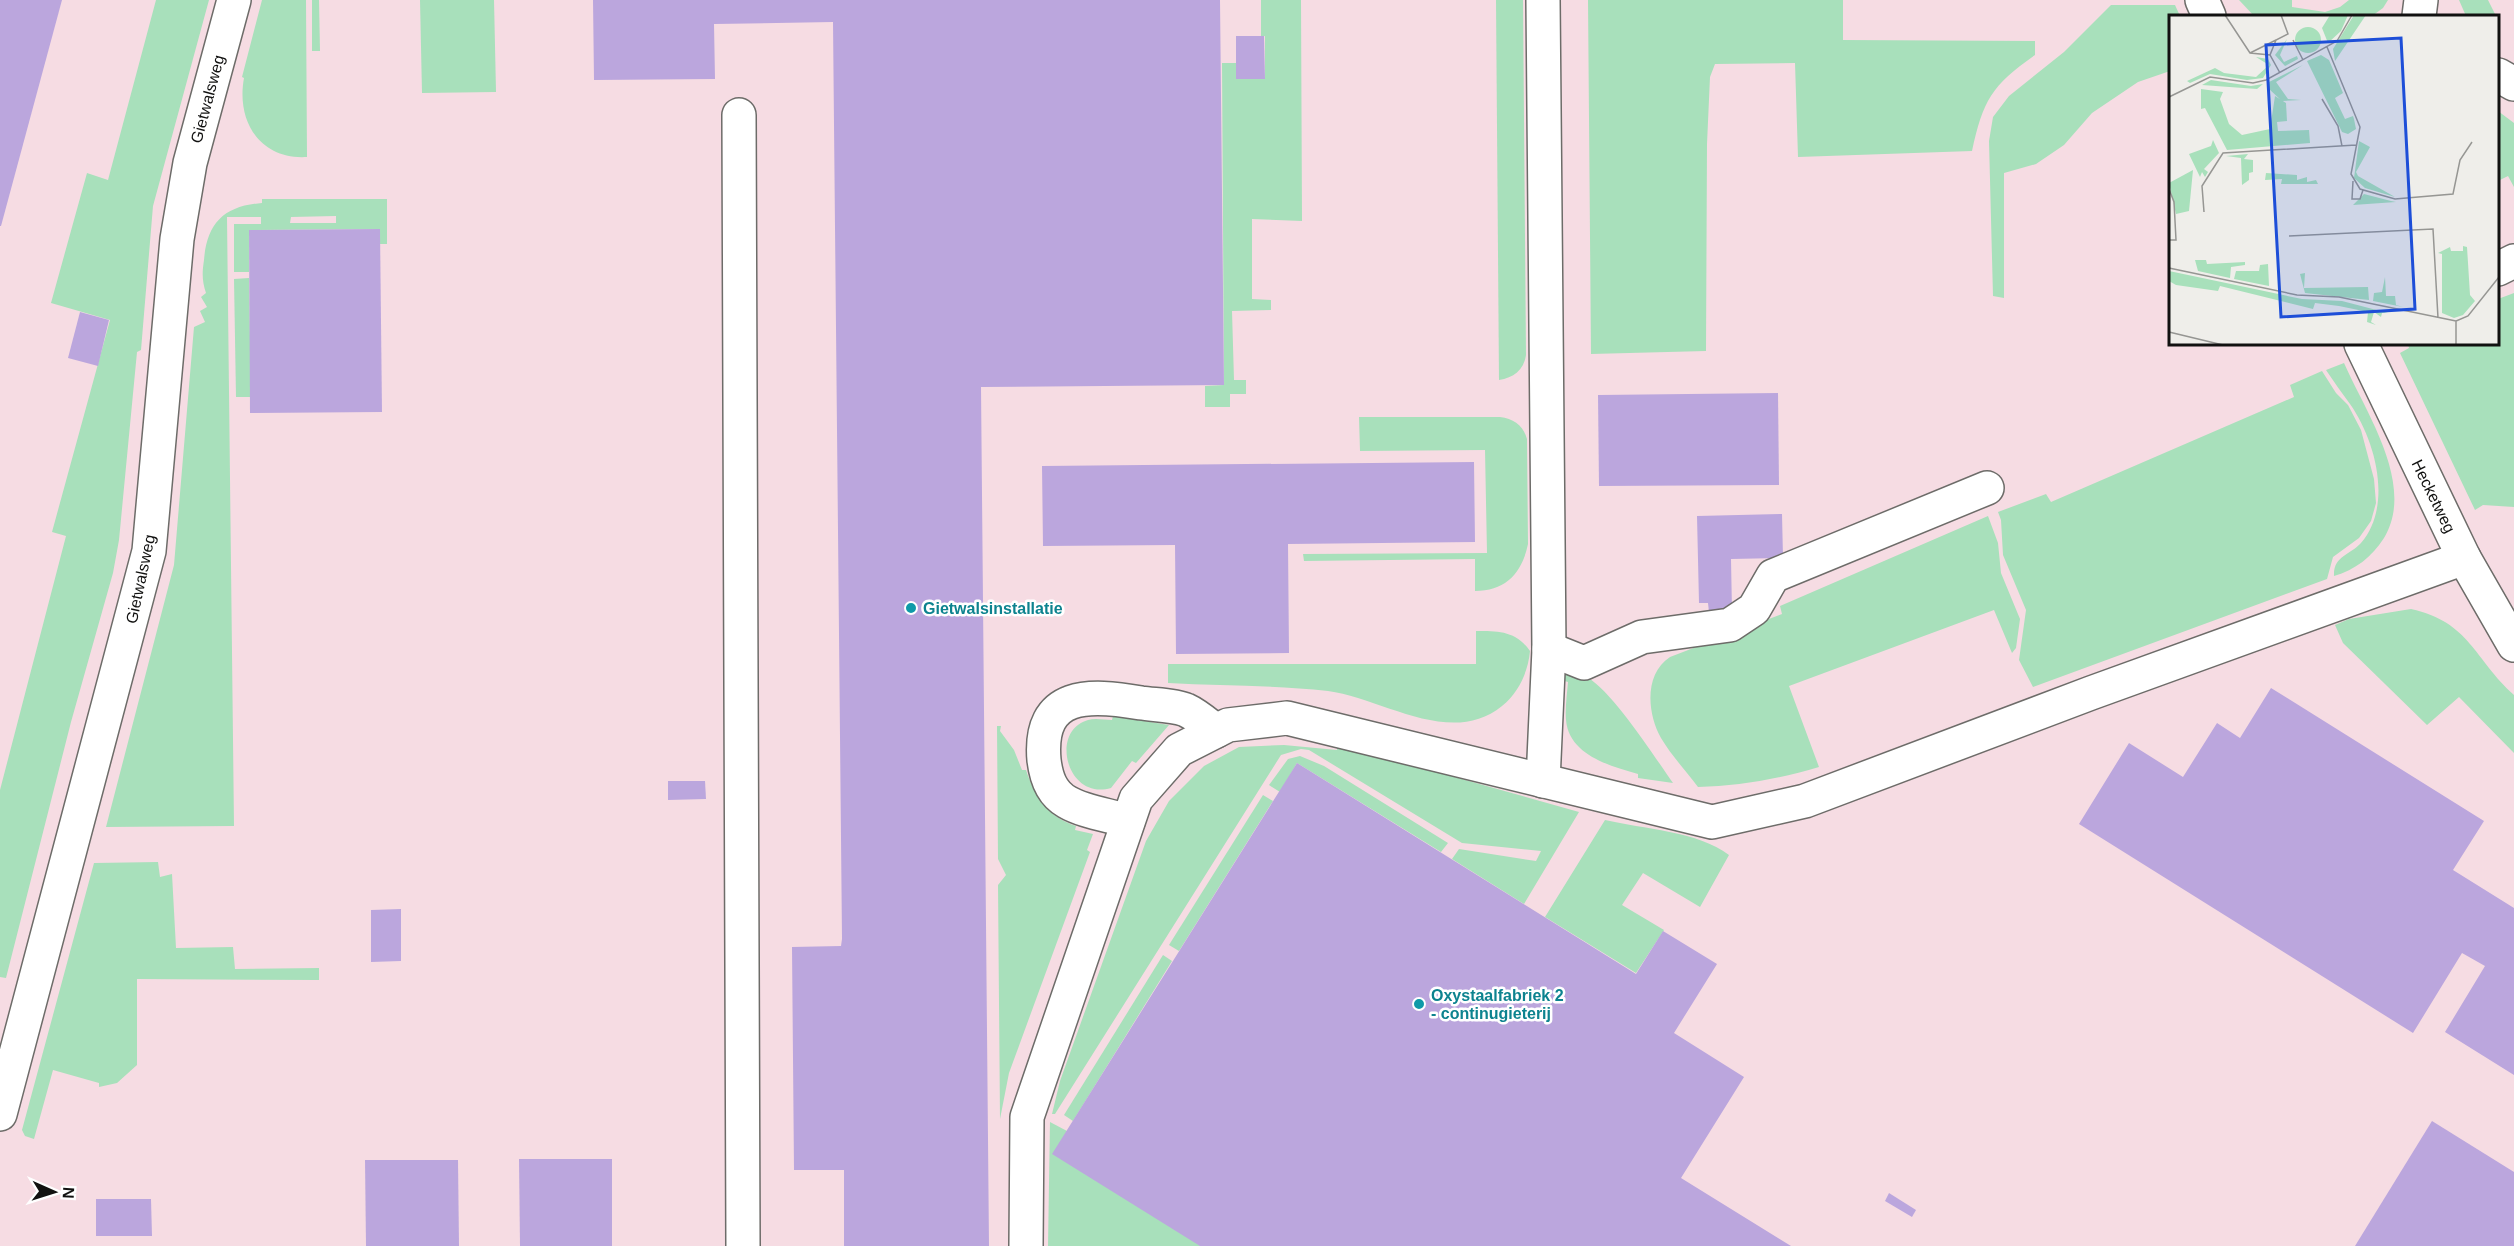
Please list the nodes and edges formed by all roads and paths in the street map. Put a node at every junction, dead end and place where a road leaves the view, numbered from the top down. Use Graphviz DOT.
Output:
graph roads {
  1 [pos="234,0"];
  2 [pos="1543,0"];
  3 [pos="2202,0"];
  4 [pos="2421,0"];
  5 [pos="2209,15"];
  6 [pos="2419,15"];
  7 [pos="2499,76"];
  8 [pos="2514,84"];
  9 [pos="740,115"];
  10 [pos="2514,261"];
  11 [pos="2499,268"];
  12 [pos="2361,345"];
  13 [pos="1988,488"];
  14 [pos="2464,558"];
  15 [pos="2514,645"];
  16 [pos="1549,650"];
  17 [pos="1216,731"];
  18 [pos="1543,781"];
  19 [pos="1128,821"];
  20 [pos="0,1114"];
  21 [pos="743,1246"];
  22 [pos="1026,1246"];
  1 -- 20 [label="lane, Gietwalsweg"];
  2 -- 16 [label="lane"];
  3 -- 5 [label="lane"];
  4 -- 6 [label="lane"];
  7 -- 8 [label="lane"];
  9 -- 21 [label="lane"];
  10 -- 11 [label="lane"];
  12 -- 14 [label="lane, Hecketweg"];
  13 -- 16 [label="lane"];
  14 -- 15 [label="lane, Hecketweg"];
  14 -- 18 [label="lane"];
  16 -- 18 [label="lane"];
  17 -- 18 [label="lane"];
  17 -- 19 [label="lane"];
  17 -- 19 [label="lane"];
  19 -- 22 [label="lane"];
}
